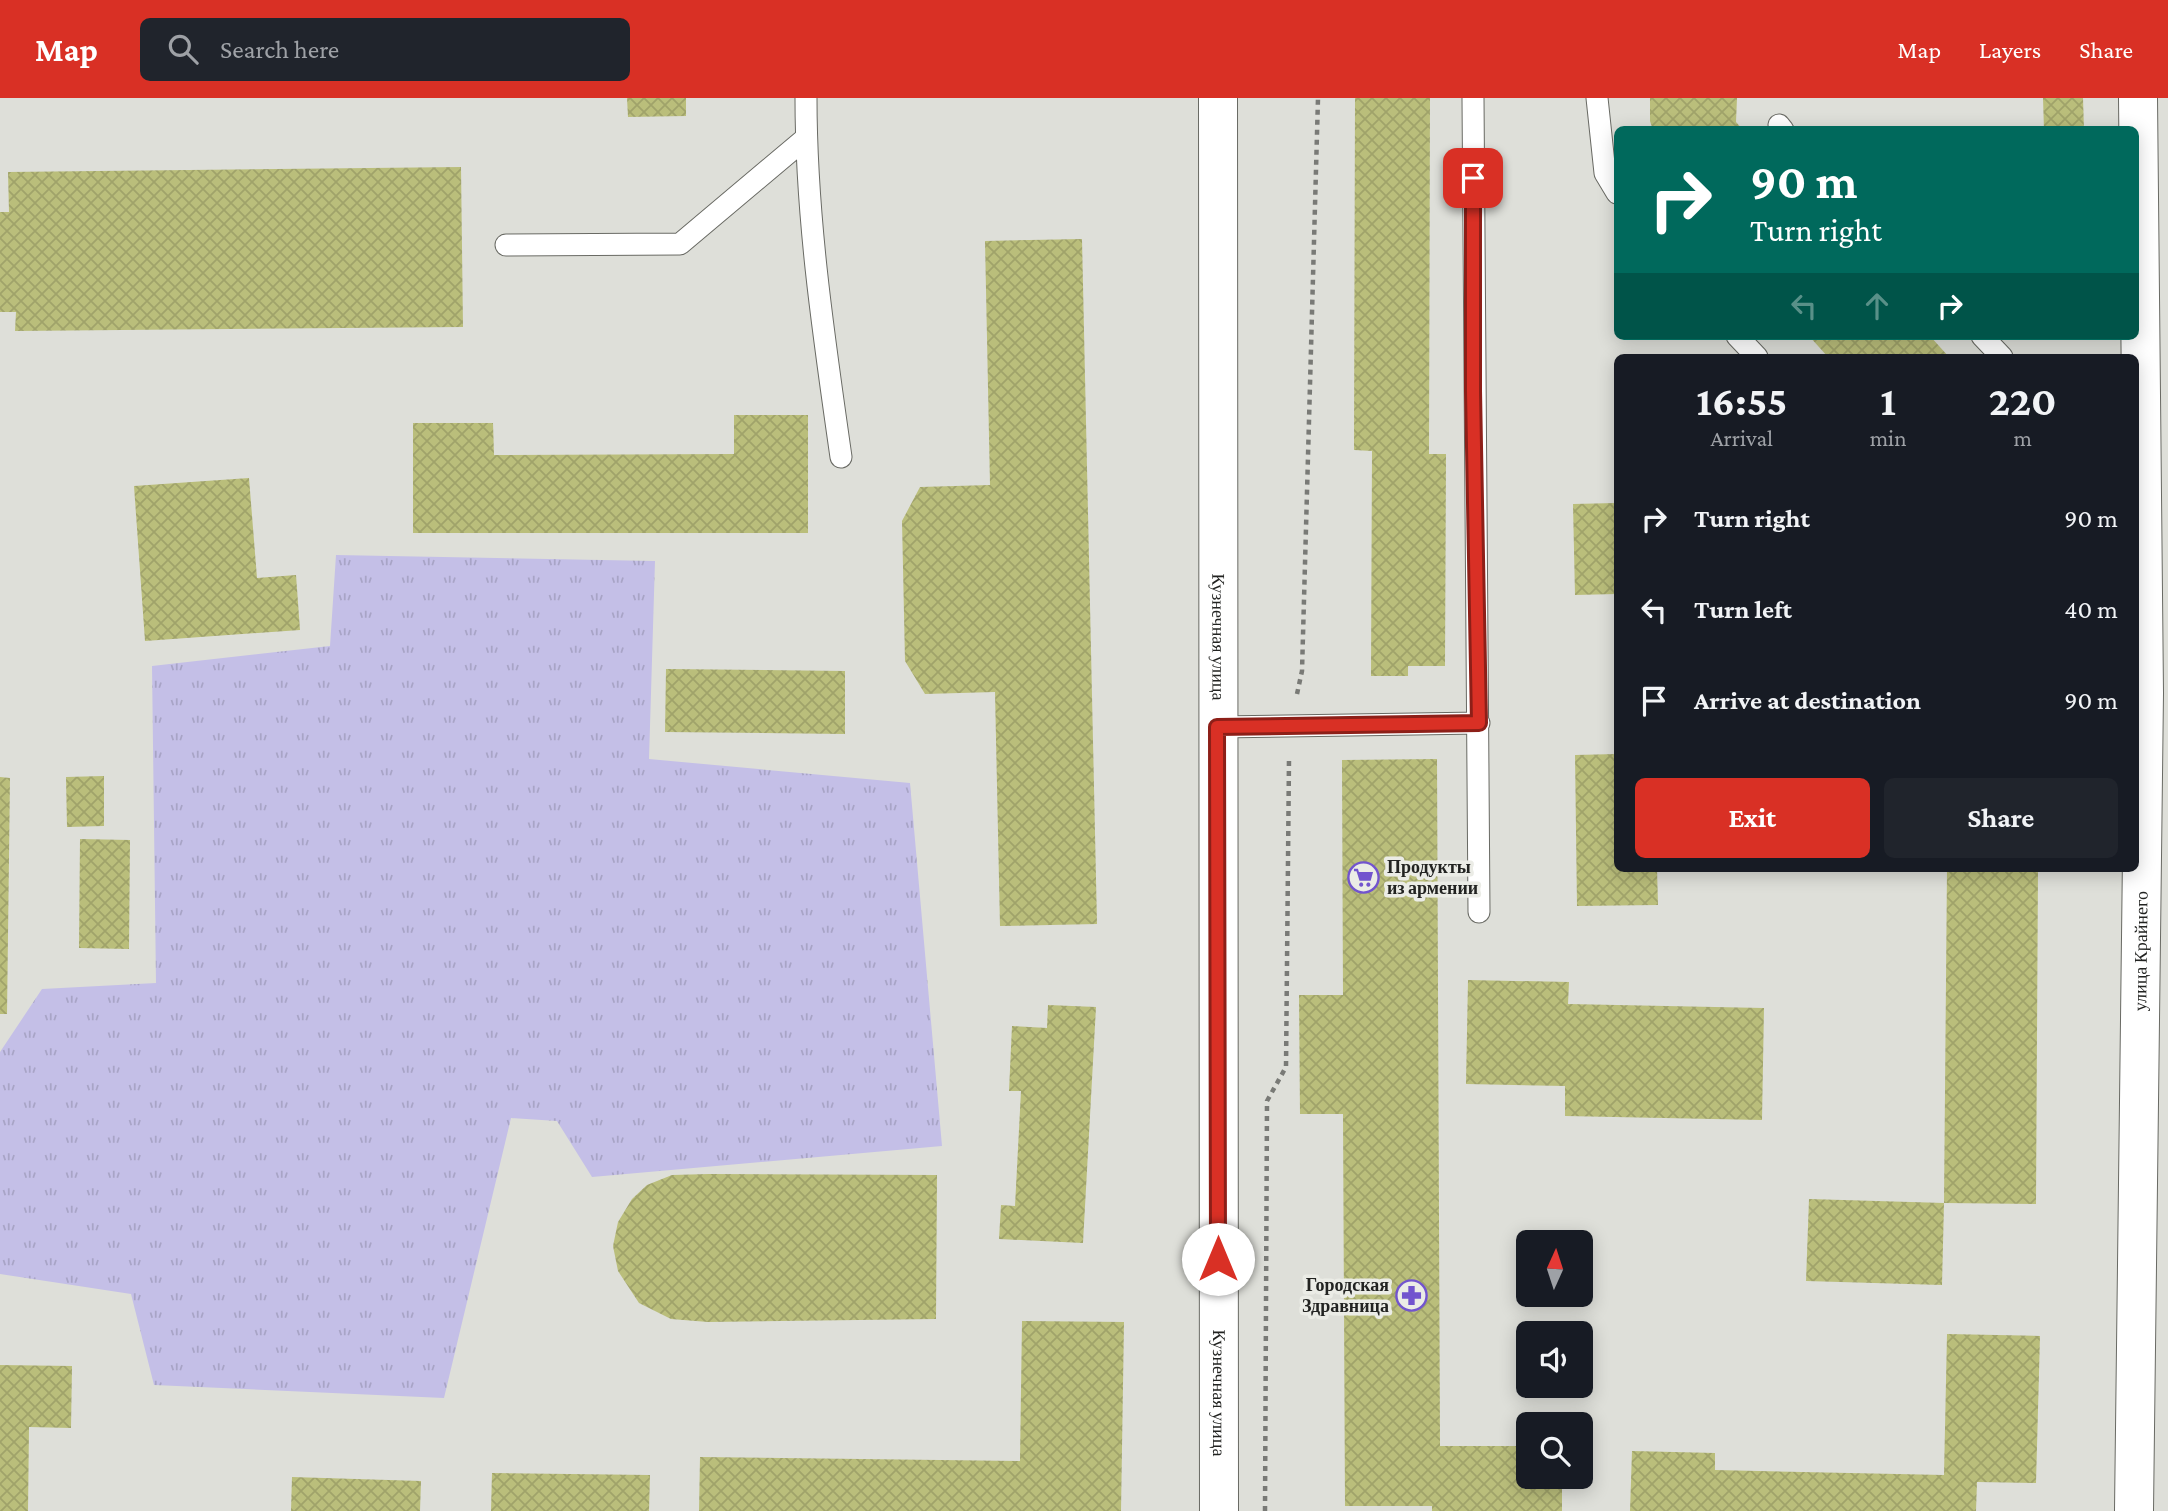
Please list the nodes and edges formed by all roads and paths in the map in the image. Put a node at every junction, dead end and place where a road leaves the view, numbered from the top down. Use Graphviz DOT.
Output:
graph roads {
  1 [pos="806,98"];
  2 [pos="1218,98"];
  3 [pos="1318,98"];
  4 [pos="1473,98"];
  5 [pos="1597,98"];
  6 [pos="2138,98"];
  7 [pos="2138,126"];
  8 [pos="806,138"];
  9 [pos="1614,188"];
  10 [pos="506,245"];
  11 [pos="1741,340"];
  12 [pos="1986,340"];
  13 [pos="1754,354"];
  14 [pos="1999,354"];
  15 [pos="2139,436"];
  16 [pos="841,457"];
  17 [pos="2156,693"];
  18 [pos="1479,723"];
  19 [pos="1289,726"];
  20 [pos="1217,727"];
  21 [pos="2139,783"];
  22 [pos="2138,872"];
  23 [pos="1479,912"];
  24 [pos="1219,1511"];
  25 [pos="1265,1511"];
  26 [pos="2134,1511"];
  1 -- 8 [label="lane"];
  2 -- 20 [label="street, Кузнечная улица"];
  3 -- 19 [label="path"];
  4 -- 18 [label="lane"];
  5 -- 9 [label="lane"];
  6 -- 7 [label="street, улица Крайнего"];
  8 -- 10 [label="lane"];
  8 -- 16 [label="lane"];
  11 -- 13 [label="lane"];
  12 -- 14 [label="lane"];
  15 -- 17 [label="street, улица Крайнего"];
  17 -- 21 [label="street, улица Крайнего"];
  18 -- 19 [label="lane"];
  18 -- 23 [label="lane"];
  19 -- 20 [label="lane"];
  19 -- 25 [label="path"];
  20 -- 24 [label="street, Кузнечная улица"];
  22 -- 26 [label="street, улица Крайнего"];
}
